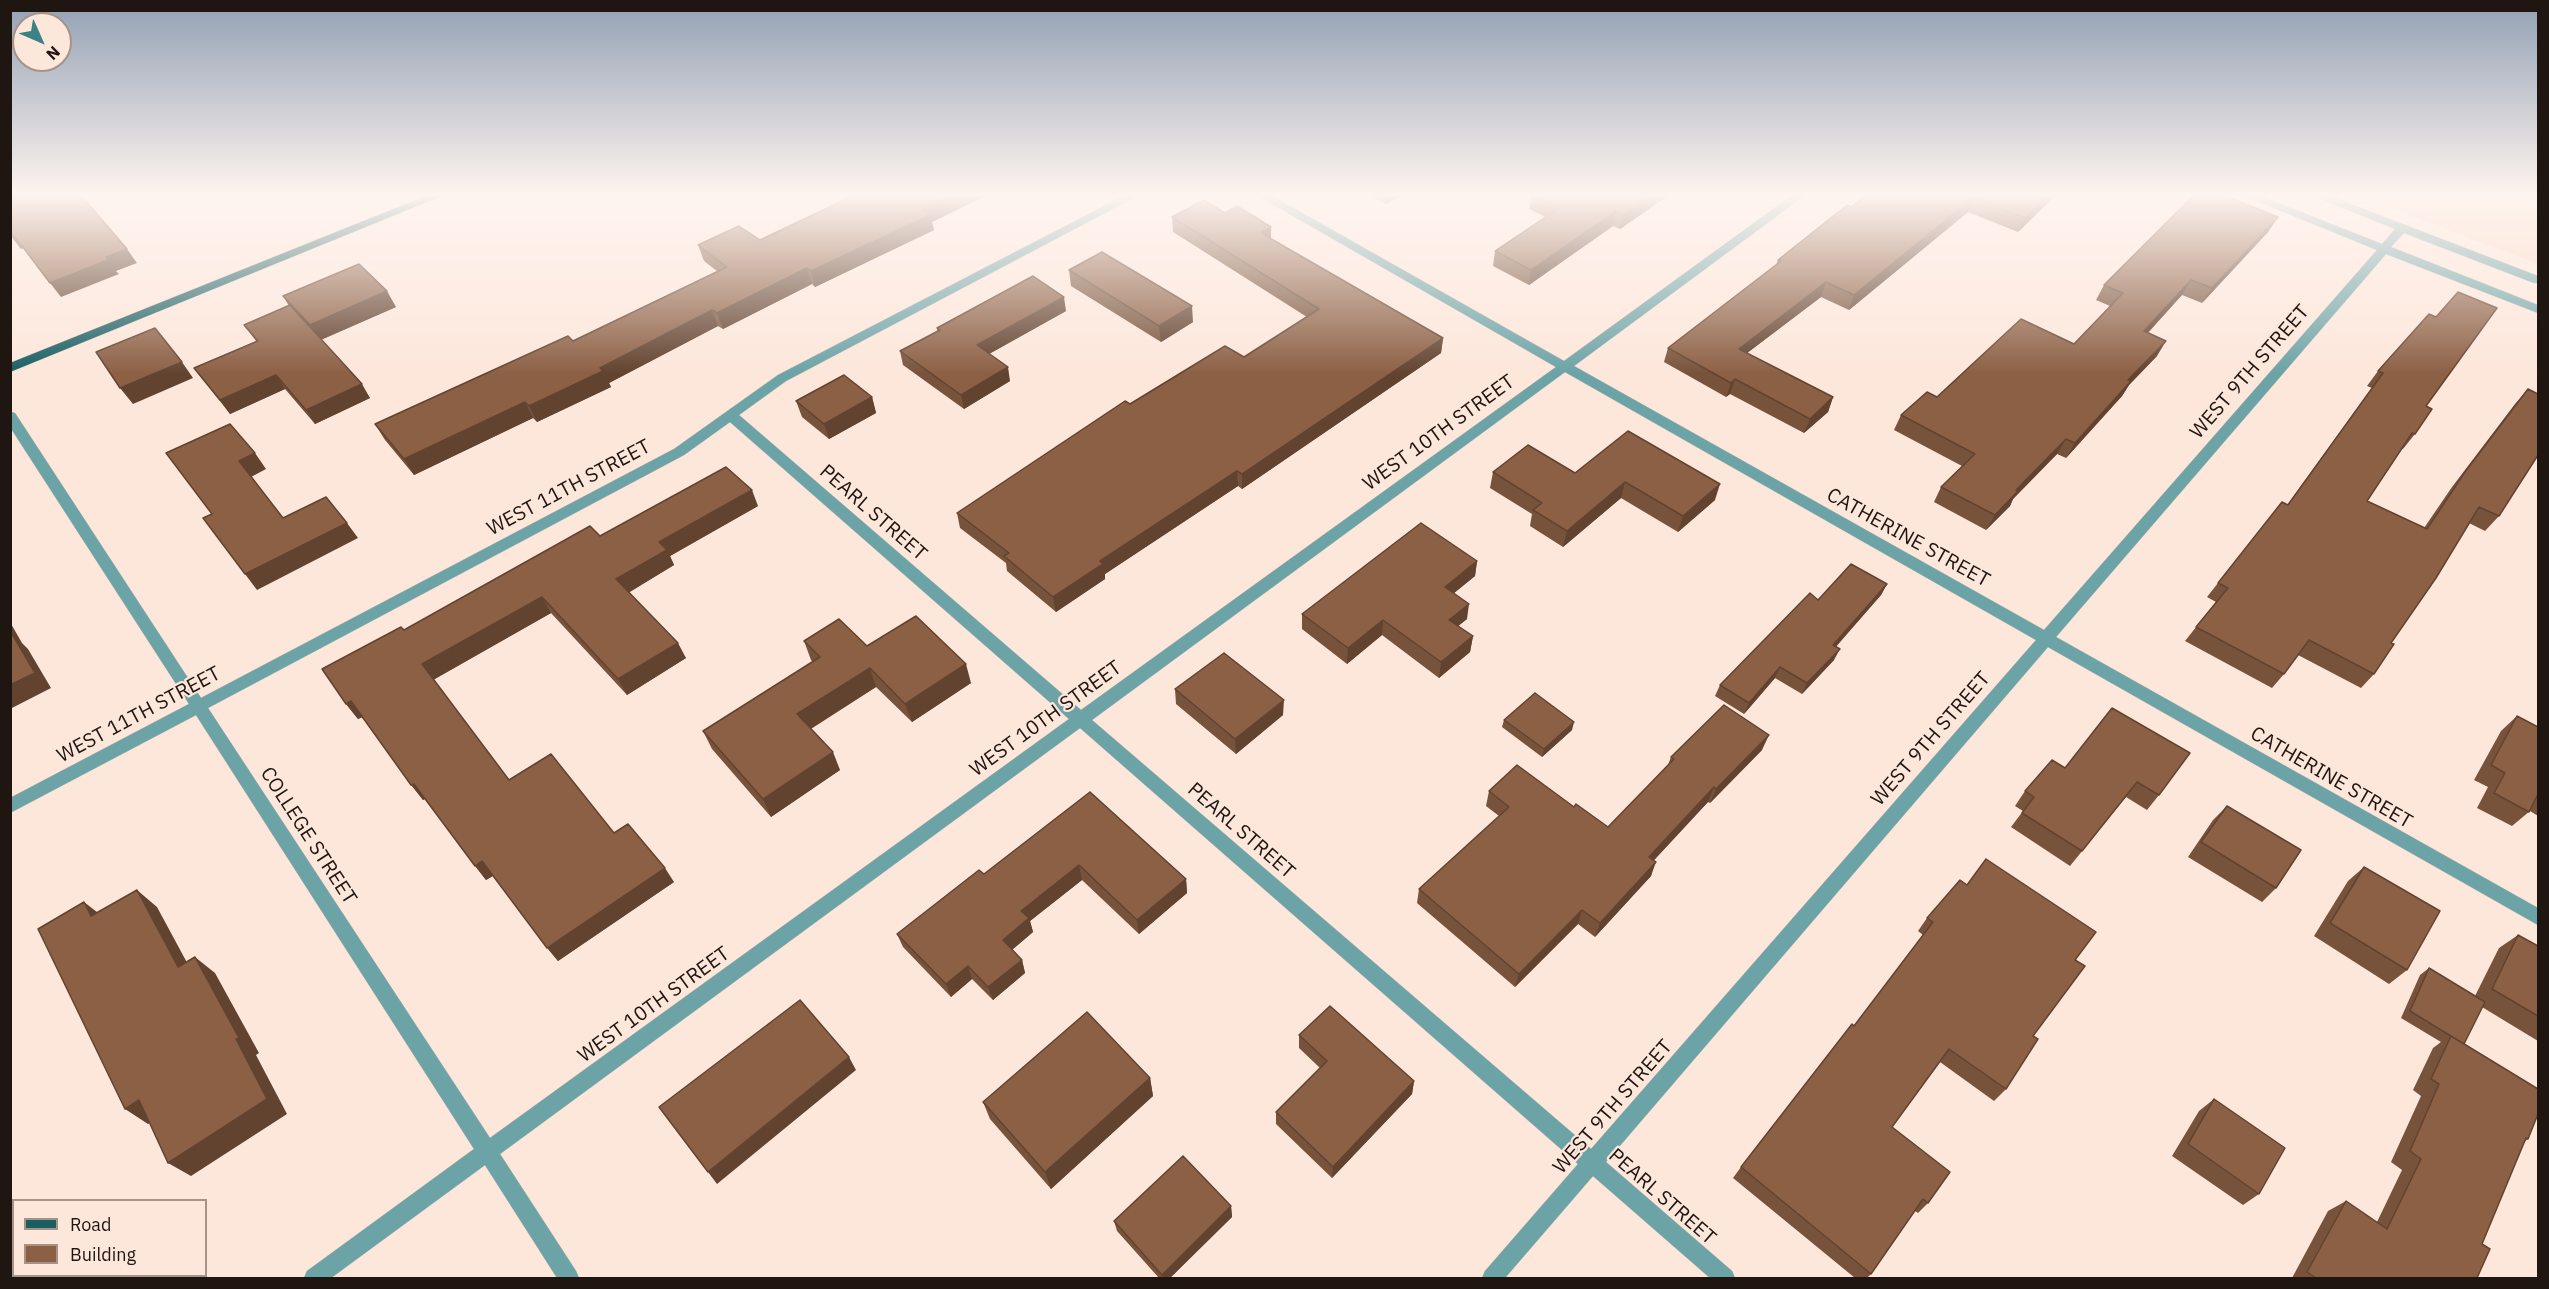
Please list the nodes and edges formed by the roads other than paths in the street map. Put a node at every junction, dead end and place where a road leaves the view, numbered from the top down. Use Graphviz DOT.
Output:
graph roads {
  1 [pos="295,253"];
  2 [pos="1022,253"];
  3 [pos="1363,253"];
  4 [pos="1721,253"];
  5 [pos="2380,253"];
  6 [pos="2395,253"];
  7 [pos="2468,253"];
  8 [pos="2538,280"];
  9 [pos="2538,309"];
  10 [pos="1565,367"];
  11 [pos="10,368"];
  12 [pos="730,415"];
  13 [pos="10,416"];
  14 [pos="2046,638"];
  15 [pos="198,706"];
  16 [pos="1081,720"];
  17 [pos="10,806"];
  18 [pos="2538,917"];
  19 [pos="488,1152"];
  20 [pos="1592,1164"];
  21 [pos="314,1278"];
  22 [pos="569,1278"];
  23 [pos="1492,1278"];
  24 [pos="1725,1278"];
  1 -- 11 [label="main road"];
  2 -- 12 [label="street, WEST 11TH STREET"];
  3 -- 10 [label="street, CATHERINE STREET"];
  4 -- 10 [label="street, WEST 10TH STREET"];
  5 -- 14 [label="street, WEST 9TH STREET"];
  6 -- 9 [label="street"];
  7 -- 8 [label="street"];
  10 -- 14 [label="street, CATHERINE STREET"];
  10 -- 16 [label="street, WEST 10TH STREET"];
  12 -- 15 [label="street, WEST 11TH STREET"];
  12 -- 16 [label="street, PEARL STREET"];
  13 -- 15 [label="street, COLLEGE STREET"];
  14 -- 18 [label="street, CATHERINE STREET"];
  14 -- 20 [label="street, WEST 9TH STREET"];
  15 -- 17 [label="street, WEST 11TH STREET"];
  15 -- 19 [label="street, COLLEGE STREET"];
  16 -- 19 [label="street, WEST 10TH STREET"];
  16 -- 20 [label="street, PEARL STREET"];
  19 -- 21 [label="street, WEST 10TH STREET"];
  19 -- 22 [label="street, COLLEGE STREET"];
  20 -- 23 [label="street, WEST 9TH STREET"];
  20 -- 24 [label="street, PEARL STREET"];
}
